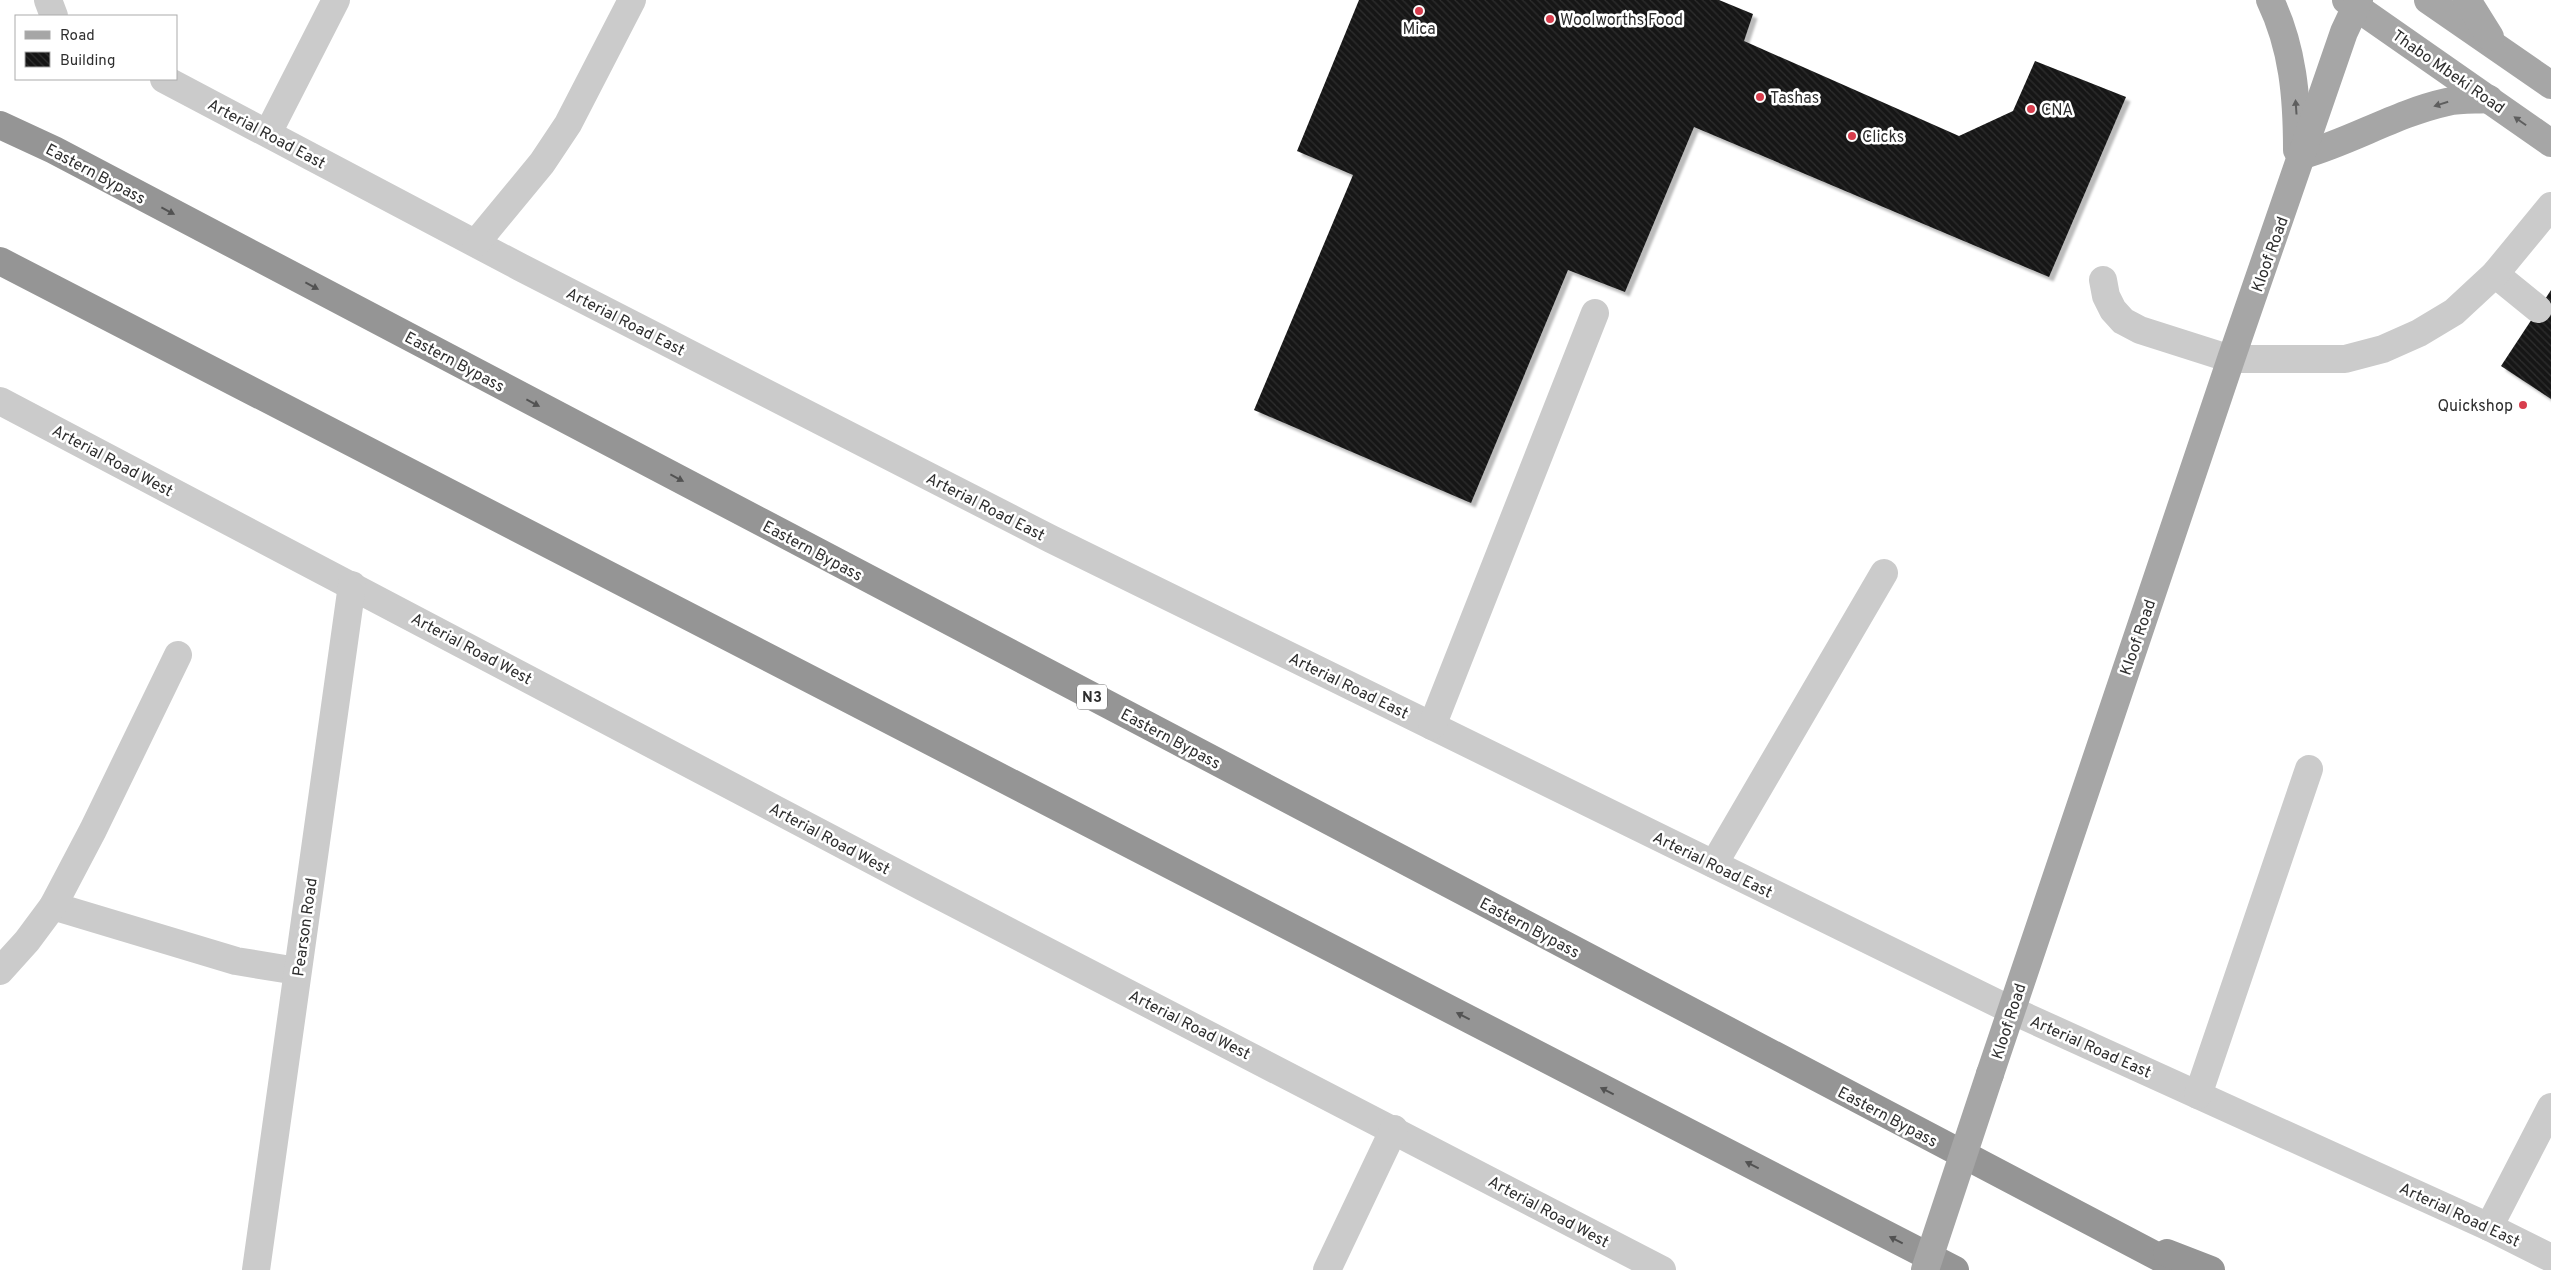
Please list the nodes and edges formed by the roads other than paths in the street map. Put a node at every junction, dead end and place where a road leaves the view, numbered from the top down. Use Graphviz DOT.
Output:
graph roads {
  1 [pos="48,0"];
  2 [pos="336,0"];
  3 [pos="632,0"];
  4 [pos="2270,0"];
  5 [pos="2428,0"];
  6 [pos="2467,0"];
  7 [pos="2354,2"];
  8 [pos="54,15"];
  9 [pos="2497,48"];
  10 [pos="166,80"];
  11 [pos="2551,85"];
  12 [pos="2489,99"];
  13 [pos="0,125"];
  14 [pos="268,133"];
  15 [pos="2551,143"];
  16 [pos="2300,164"];
  17 [pos="2551,206"];
  18 [pos="476,243"];
  19 [pos="0,261"];
  20 [pos="2495,274"];
  21 [pos="2104,280"];
  22 [pos="2538,309"];
  23 [pos="1595,313"];
  24 [pos="2231,359"];
  25 [pos="0,401"];
  26 [pos="1884,573"];
  27 [pos="352,585"];
  28 [pos="178,655"];
  29 [pos="1432,726"];
  30 [pos="2310,769"];
  31 [pos="1714,864"];
  32 [pos="52,906"];
  33 [pos="0,971"];
  34 [pos="297,971"];
  35 [pos="2011,1010"];
  36 [pos="2198,1095"];
  37 [pos="2551,1107"];
  38 [pos="1394,1129"];
  39 [pos="2101,1227"];
  40 [pos="2489,1227"];
  41 [pos="2551,1258"];
  42 [pos="256,1270"];
  43 [pos="1327,1270"];
  44 [pos="1662,1270"];
  45 [pos="1925,1270"];
  46 [pos="1955,1270"];
  47 [pos="2183,1270"];
  48 [pos="2211,1270"];
  1 -- 8 [label="street"];
  2 -- 14 [label="street"];
  3 -- 18 [label="street"];
  16 -- 4 [label="main road, one-way"];
  5 -- 9 [label="main road"];
  6 -- 9 [label="main road"];
  7 -- 12 [label="main road, Thabo Mbeki Road"];
  7 -- 16 [label="main road, Kloof Road"];
  9 -- 11 [label="main road"];
  10 -- 14 [label="street, Arterial Road East"];
  15 -- 12 [label="main road, Thabo Mbeki Road, one-way"];
  12 -- 16 [label="main road, one-way"];
  13 -- 39 [label="highway, Eastern Bypass / N3, one-way"];
  14 -- 18 [label="street, Arterial Road East"];
  16 -- 24 [label="main road, Kloof Road"];
  17 -- 20 [label="street"];
  18 -- 29 [label="street, Arterial Road East"];
  46 -- 19 [label="highway, one-way"];
  20 -- 22 [label="street"];
  20 -- 24 [label="street"];
  21 -- 24 [label="street"];
  23 -- 29 [label="street"];
  24 -- 35 [label="main road, Kloof Road"];
  25 -- 27 [label="street, Arterial Road West"];
  26 -- 31 [label="street"];
  27 -- 34 [label="street, Pearson Road"];
  27 -- 38 [label="street, Arterial Road West"];
  28 -- 32 [label="street"];
  29 -- 31 [label="street, Arterial Road East"];
  30 -- 36 [label="street"];
  31 -- 35 [label="street, Arterial Road East"];
  32 -- 33 [label="street"];
  32 -- 34 [label="street"];
  34 -- 42 [label="street, Pearson Road"];
  35 -- 36 [label="street, Arterial Road East"];
  35 -- 45 [label="main road, Kloof Road, bridge"];
  36 -- 40 [label="street, Arterial Road East"];
  37 -- 40 [label="street"];
  38 -- 43 [label="street"];
  38 -- 44 [label="street, Arterial Road West"];
  39 -- 47 [label="highway, Eastern Bypass / N3"];
  39 -- 48 [label="highway"];
  40 -- 41 [label="street, Arterial Road East"];
}
